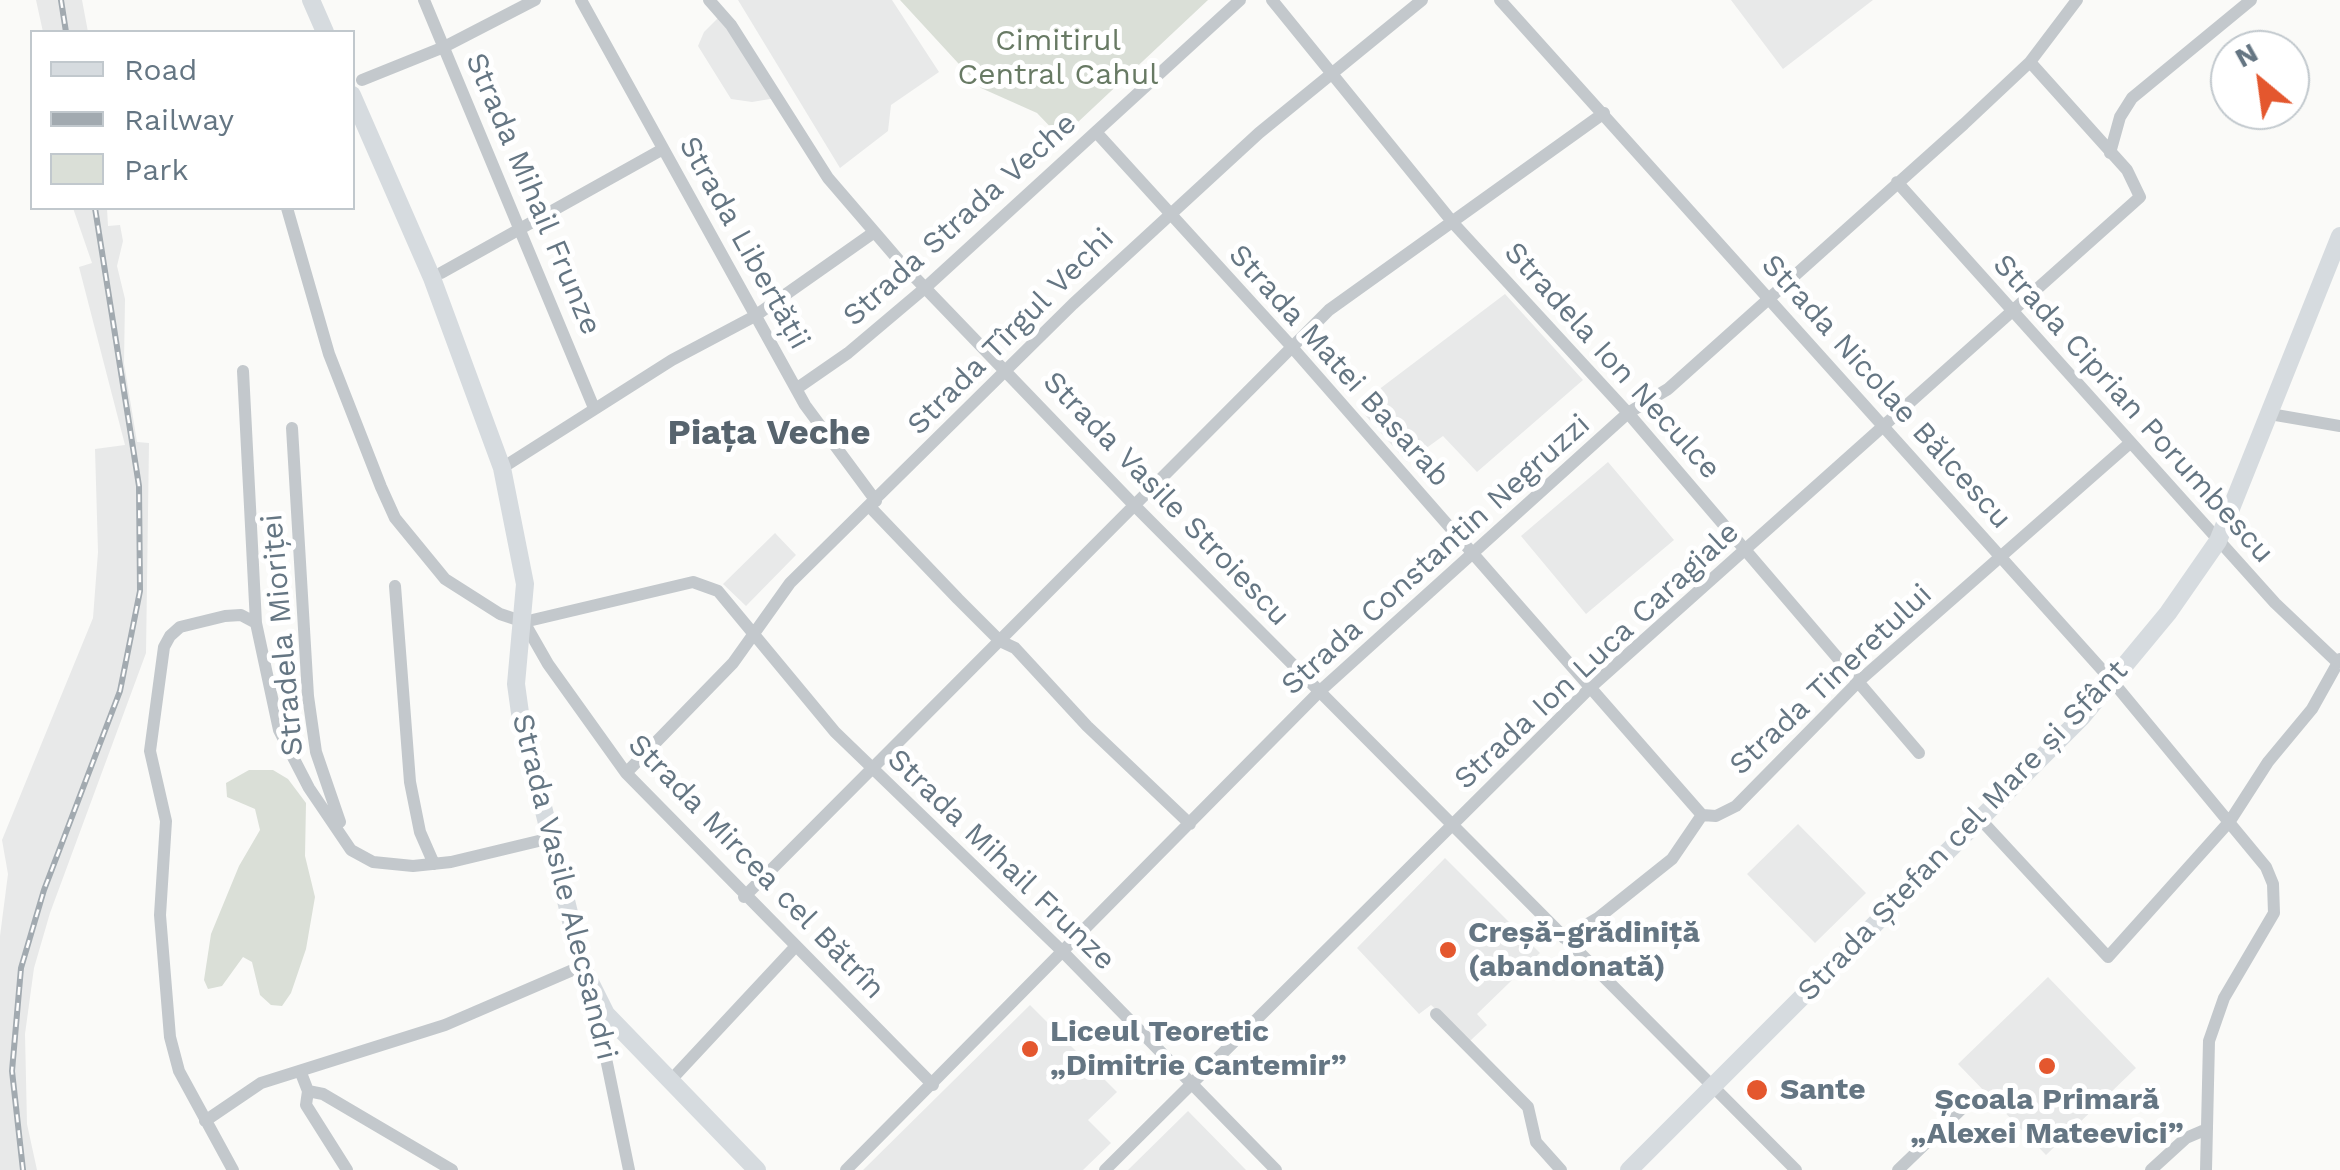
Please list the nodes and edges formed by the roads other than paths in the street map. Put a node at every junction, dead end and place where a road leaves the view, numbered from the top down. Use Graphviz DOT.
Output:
graph roads {
  1 [pos="311,0"];
  2 [pos="424,0"];
  3 [pos="535,0"];
  4 [pos="582,0"];
  5 [pos="709,0"];
  6 [pos="1240,0"];
  7 [pos="1272,0"];
  8 [pos="1422,0"];
  9 [pos="1500,0"];
  10 [pos="2078,0"];
  11 [pos="2251,0"];
  12 [pos="325,30"];
  13 [pos="444,47"];
  14 [pos="2030,62"];
  15 [pos="1330,73"];
  16 [pos="357,88"];
  17 [pos="1604,113"];
  18 [pos="1096,132"];
  19 [pos="663,149"];
  20 [pos="2110,153"];
  21 [pos="1897,182"];
  22 [pos="287,210"];
  23 [pos="1166,214"];
  24 [pos="1454,224"];
  25 [pos="522,230"];
  26 [pos="874,232"];
  27 [pos="2340,236"];
  28 [pos="441,274"];
  29 [pos="925,288"];
  30 [pos="1770,299"];
  31 [pos="2013,312"];
  32 [pos="755,316"];
  33 [pos="1291,346"];
  34 [pos="244,371"];
  35 [pos="1008,373"];
  36 [pos="796,389"];
  37 [pos="594,408"];
  38 [pos="1628,414"];
  39 [pos="2270,414"];
  40 [pos="2340,426"];
  41 [pos="292,428"];
  42 [pos="1885,428"];
  43 [pos="2130,443"];
  44 [pos="502,468"];
  45 [pos="873,504"];
  46 [pos="1133,504"];
  47 [pos="2218,541"];
  48 [pos="1748,550"];
  49 [pos="1473,556"];
  50 [pos="2000,559"];
  51 [pos="395,586"];
  52 [pos="524,622"];
  53 [pos="256,623"];
  54 [pos="756,632"];
  55 [pos="1000,640"];
  56 [pos="2339,661"];
  57 [pos="1859,680"];
  58 [pos="2113,682"];
  59 [pos="1592,687"];
  60 [pos="1320,691"];
  61 [pos="1919,753"];
  62 [pos="871,768"];
  63 [pos="626,773"];
  64 [pos="1702,814"];
  65 [pos="1981,820"];
  66 [pos="2230,821"];
  67 [pos="1190,824"];
  68 [pos="1452,824"];
  69 [pos="342,834"];
  70 [pos="551,838"];
  71 [pos="434,864"];
  72 [pos="744,897"];
  73 [pos="1564,938"];
  74 [pos="795,947"];
  75 [pos="1064,953"];
  76 [pos="582,966"];
  77 [pos="594,997"];
  78 [pos="1436,1014"];
  79 [pos="301,1073"];
  80 [pos="670,1081"];
  81 [pos="932,1084"];
  82 [pos="1191,1084"];
  83 [pos="1713,1085"];
  84 [pos="308,1091"];
  85 [pos="1974,1098"];
  86 [pos="205,1121"];
  87 [pos="2207,1129"];
  88 [pos="232,1170"];
  89 [pos="347,1170"];
  90 [pos="452,1170"];
  91 [pos="630,1170"];
  92 [pos="757,1170"];
  93 [pos="846,1170"];
  94 [pos="1105,1170"];
  95 [pos="1276,1170"];
  96 [pos="1561,1170"];
  97 [pos="1629,1170"];
  98 [pos="1796,1170"];
  99 [pos="1898,1170"];
  100 [pos="2151,1170"];
  101 [pos="2206,1170"];
  1 -- 12 [label="main road"];
  2 -- 13 [label="street, Strada Mihail Frunze"];
  3 -- 13 [label="street"];
  4 -- 19 [label="street, Strada Libertății"];
  5 -- 26 [label="street, Strada Vasile Stroiescu"];
  6 -- 18 [label="street, Strada Strada Veche"];
  7 -- 15 [label="street, Stradela Ion Neculce"];
  8 -- 15 [label="street, Strada Tîrgul Vechi"];
  9 -- 17 [label="street, Strada Nicolae Bălcescu"];
  10 -- 14 [label="street, Strada Constantin Negruzzi"];
  11 -- 20 [label="street"];
  13 -- 16 [label="street"];
  13 -- 25 [label="street, Strada Mihail Frunze"];
  14 -- 20 [label="street"];
  14 -- 21 [label="street, Strada Constantin Negruzzi"];
  15 -- 23 [label="street, Strada Tîrgul Vechi"];
  15 -- 24 [label="street, Stradela Ion Neculce"];
  16 -- 44 [label="main road, Strada Vasile Alecsandri"];
  17 -- 24 [label="street"];
  17 -- 30 [label="street, Strada Nicolae Bălcescu"];
  18 -- 23 [label="street, Strada Matei Basarab"];
  18 -- 29 [label="street, Strada Strada Veche"];
  19 -- 25 [label="street"];
  19 -- 32 [label="street, Strada Libertății"];
  20 -- 31 [label="street, Strada Ion Luca Caragiale"];
  21 -- 30 [label="street, Strada Constantin Negruzzi"];
  21 -- 31 [label="street, Strada Ciprian Porumbescu"];
  22 -- 52 [label="street"];
  23 -- 33 [label="street, Strada Matei Basarab"];
  23 -- 35 [label="street, Strada Tîrgul Vechi"];
  24 -- 33 [label="street"];
  24 -- 38 [label="street, Stradela Ion Neculce"];
  25 -- 28 [label="street"];
  25 -- 37 [label="street, Strada Mihail Frunze"];
  26 -- 29 [label="street, Strada Vasile Stroiescu"];
  26 -- 32 [label="street"];
  27 -- 39 [label="main road, Strada Ștefan cel Mare și Sfânt"];
  29 -- 35 [label="street, Strada Vasile Stroiescu"];
  29 -- 36 [label="street, Strada Strada Veche"];
  30 -- 38 [label="street, Strada Constantin Negruzzi"];
  30 -- 42 [label="street, Strada Nicolae Bălcescu"];
  31 -- 42 [label="street, Strada Ion Luca Caragiale"];
  31 -- 43 [label="street, Strada Ciprian Porumbescu"];
  32 -- 36 [label="street, Strada Libertății"];
  32 -- 37 [label="street"];
  33 -- 46 [label="street"];
  33 -- 49 [label="street, Strada Matei Basarab"];
  34 -- 53 [label="street"];
  35 -- 45 [label="street, Strada Tîrgul Vechi"];
  35 -- 46 [label="street, Strada Vasile Stroiescu"];
  36 -- 45 [label="street, Strada Libertății"];
  37 -- 44 [label="street"];
  38 -- 48 [label="street, Stradela Ion Neculce"];
  38 -- 49 [label="street, Strada Constantin Negruzzi"];
  39 -- 40 [label="street"];
  39 -- 47 [label="main road, Strada Ștefan cel Mare și Sfânt"];
  41 -- 69 [label="street, Stradela Mioriței"];
  42 -- 48 [label="street, Strada Ion Luca Caragiale"];
  42 -- 50 [label="street, Strada Nicolae Bălcescu"];
  43 -- 47 [label="street, Strada Ciprian Porumbescu"];
  43 -- 50 [label="street, Strada Tineretului"];
  44 -- 52 [label="main road, Strada Vasile Alecsandri"];
  45 -- 54 [label="street, Strada Tîrgul Vechi"];
  45 -- 55 [label="street, Strada Libertății"];
  46 -- 55 [label="street"];
  46 -- 60 [label="street, Strada Vasile Stroiescu"];
  47 -- 56 [label="street, Strada Ciprian Porumbescu"];
  47 -- 58 [label="main road, Strada Ștefan cel Mare și Sfânt"];
  48 -- 57 [label="street, Stradela Ion Neculce"];
  48 -- 59 [label="street, Strada Ion Luca Caragiale"];
  49 -- 59 [label="street, Strada Matei Basarab"];
  49 -- 60 [label="street, Strada Constantin Negruzzi"];
  50 -- 57 [label="street, Strada Tineretului"];
  50 -- 58 [label="street, Strada Nicolae Bălcescu"];
  51 -- 71 [label="street"];
  52 -- 54 [label="street, Strada Mihail Frunze"];
  52 -- 63 [label="street, Strada Mircea cel Bătrîn"];
  52 -- 70 [label="main road, Strada Vasile Alecsandri"];
  53 -- 69 [label="street"];
  53 -- 86 [label="street"];
  54 -- 62 [label="street, Strada Mihail Frunze"];
  54 -- 63 [label="street, Strada Tîrgul Vechi"];
  55 -- 62 [label="street"];
  55 -- 67 [label="street, Strada Libertății"];
  56 -- 66 [label="street"];
  57 -- 61 [label="street, Stradela Ion Neculce"];
  57 -- 64 [label="street, Strada Tineretului"];
  58 -- 65 [label="main road, Strada Ștefan cel Mare și Sfânt"];
  58 -- 66 [label="street, Strada Nicolae Bălcescu"];
  59 -- 64 [label="street, Strada Matei Basarab"];
  59 -- 68 [label="street, Strada Ion Luca Caragiale"];
  60 -- 67 [label="street, Strada Constantin Negruzzi"];
  60 -- 68 [label="street, Strada Vasile Stroiescu"];
  62 -- 72 [label="street"];
  62 -- 75 [label="street, Strada Mihail Frunze"];
  63 -- 72 [label="street, Strada Mircea cel Bătrîn"];
  64 -- 73 [label="street"];
  65 -- 66 [label="street"];
  65 -- 83 [label="main road, Strada Ștefan cel Mare și Sfânt"];
  66 -- 87 [label="street, Strada Nicolae Bălcescu"];
  67 -- 75 [label="street, Strada Constantin Negruzzi"];
  68 -- 73 [label="street, Strada Vasile Stroiescu"];
  68 -- 82 [label="street, Strada Ion Luca Caragiale"];
  69 -- 71 [label="street"];
  70 -- 71 [label="street"];
  70 -- 76 [label="main road, Strada Vasile Alecsandri"];
  72 -- 74 [label="street, Strada Mircea cel Bătrîn"];
  73 -- 83 [label="street, Strada Vasile Stroiescu"];
  74 -- 80 [label="street"];
  74 -- 81 [label="street, Strada Mircea cel Bătrîn"];
  75 -- 81 [label="street, Strada Constantin Negruzzi"];
  75 -- 82 [label="street, Strada Mihail Frunze"];
  76 -- 77 [label="main road, Strada Vasile Alecsandri"];
  76 -- 79 [label="street"];
  77 -- 80 [label="main road"];
  77 -- 91 [label="street, Strada Vasile Alecsandri"];
  78 -- 96 [label="street"];
  79 -- 84 [label="street"];
  79 -- 86 [label="street"];
  80 -- 92 [label="main road"];
  81 -- 93 [label="street, Strada Constantin Negruzzi"];
  82 -- 94 [label="street, Strada Ion Luca Caragiale"];
  82 -- 95 [label="street, Strada Mihail Frunze"];
  83 -- 97 [label="main road, Strada Ștefan cel Mare și Sfânt"];
  83 -- 98 [label="street, Strada Vasile Stroiescu"];
  84 -- 89 [label="street"];
  84 -- 90 [label="street"];
  85 -- 99 [label="street"];
  86 -- 88 [label="street"];
  87 -- 100 [label="street"];
  87 -- 101 [label="street, Strada Nicolae Bălcescu"];
}
